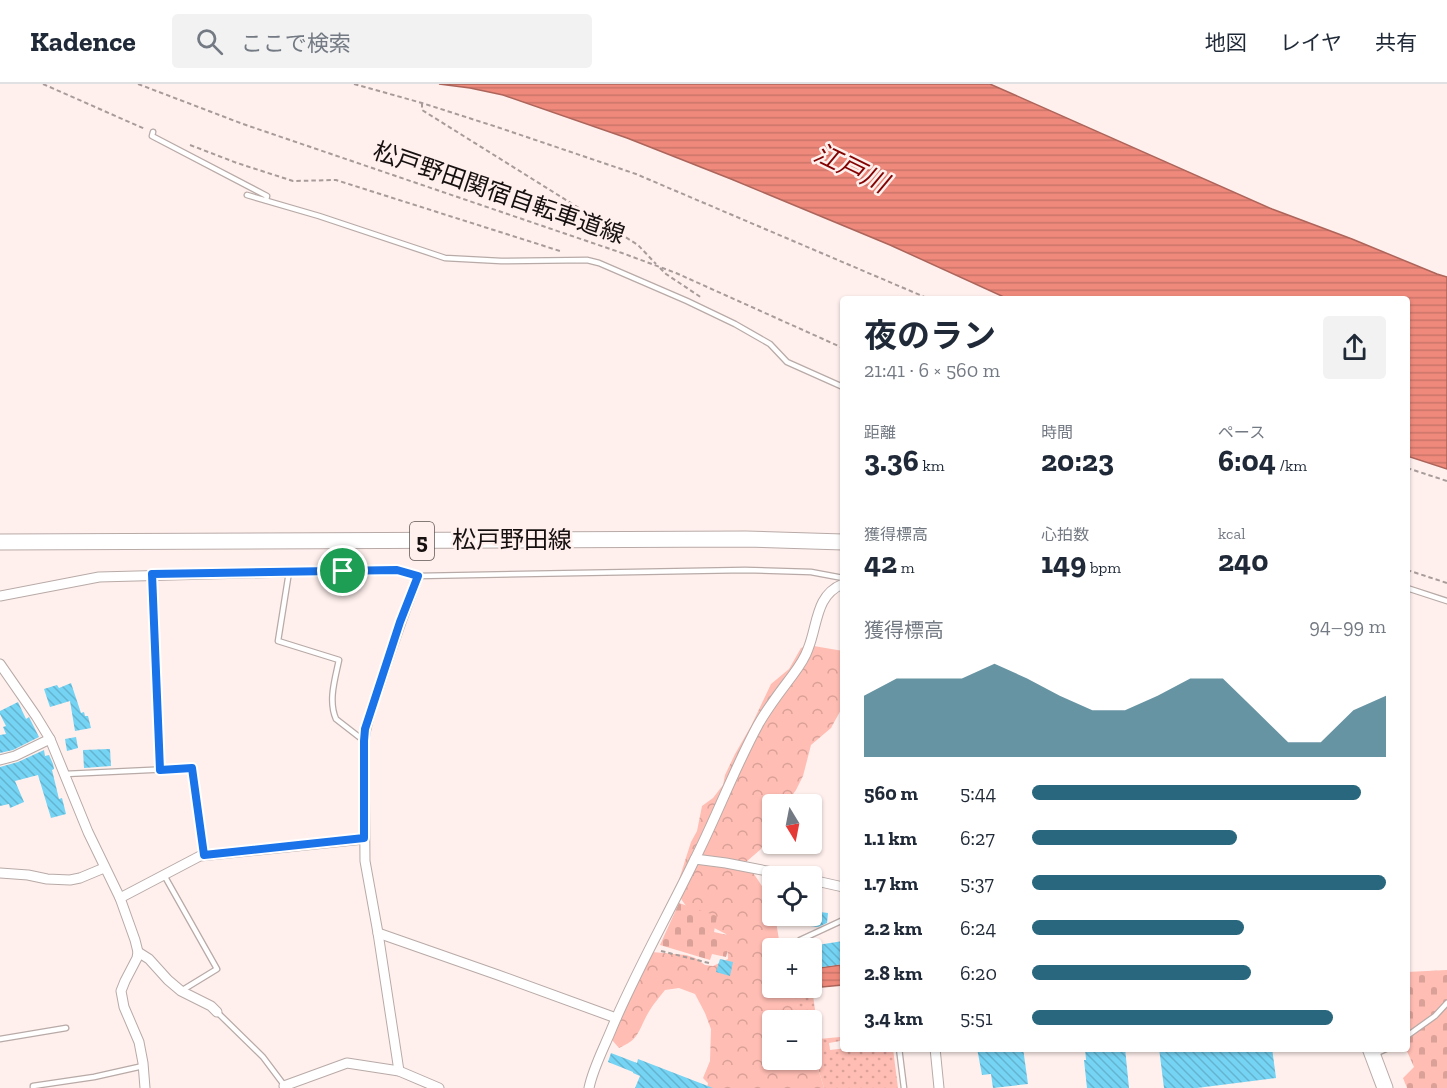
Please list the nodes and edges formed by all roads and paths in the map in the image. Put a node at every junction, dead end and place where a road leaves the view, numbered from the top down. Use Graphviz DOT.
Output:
graph roads {
  1 [pos="43,84"];
  2 [pos="138,84"];
  3 [pos="354,84"];
  4 [pos="422,103"];
  5 [pos="153,132"];
  6 [pos="184,143"];
  7 [pos="247,195"];
  8 [pos="266,200"];
  9 [pos="564,252"];
  10 [pos="657,266"];
  11 [pos="922,296"];
  12 [pos="709,303"];
  13 [pos="840,347"];
  14 [pos="840,386"];
  15 [pos="1410,469"];
  16 [pos="1447,481"];
  17 [pos="0,542"];
  18 [pos="840,542"];
  19 [pos="1410,571"];
  20 [pos="289,572"];
  21 [pos="152,574"];
  22 [pos="418,576"];
  23 [pos="840,577"];
  24 [pos="1447,583"];
  25 [pos="840,586"];
  26 [pos="1410,589"];
  27 [pos="0,596"];
  28 [pos="1447,601"];
  29 [pos="0,664"];
  30 [pos="51,739"];
  31 [pos="364,741"];
  32 [pos="0,760"];
  33 [pos="160,770"];
  34 [pos="64,774"];
  35 [pos="364,838"];
  36 [pos="204,855"];
  37 [pos="695,859"];
  38 [pos="104,868"];
  39 [pos="762,870"];
  40 [pos="0,873"];
  41 [pos="164,874"];
  42 [pos="822,882"];
  43 [pos="840,886"];
  44 [pos="120,898"];
  45 [pos="840,923"];
  46 [pos="378,933"];
  47 [pos="805,938"];
  48 [pos="650,948"];
  49 [pos="138,952"];
  50 [pos="710,963"];
  51 [pos="182,991"];
  52 [pos="1447,1003"];
  53 [pos="218,1012"];
  54 [pos="616,1018"];
  55 [pos="66,1028"];
  56 [pos="1410,1034"];
  57 [pos="0,1039"];
  58 [pos="900,1052"];
  59 [pos="935,1052"];
  60 [pos="1371,1052"];
  61 [pos="143,1066"];
  62 [pos="399,1071"];
  63 [pos="285,1087"];
  64 [pos="33,1088"];
  65 [pos="145,1088"];
  66 [pos="439,1088"];
  67 [pos="589,1088"];
  68 [pos="904,1088"];
  69 [pos="939,1088"];
  70 [pos="1385,1088"];
  1 -- 5 [label="path"];
  2 -- 10 [label="path, 松戸野田関宿自転車道線"];
  3 -- 4 [label="path"];
  4 -- 10 [label="path"];
  4 -- 11 [label="path"];
  5 -- 8 [label="lane"];
  6 -- 9 [label="path"];
  7 -- 8 [label="lane"];
  8 -- 14 [label="lane"];
  10 -- 12 [label="path"];
  10 -- 13 [label="path, 松戸野田関宿自転車道線"];
  15 -- 16 [label="path"];
  17 -- 18 [label="main road, 松戸野田線 / 5"];
  19 -- 24 [label="path"];
  20 -- 21 [label="street"];
  20 -- 22 [label="lane"];
  20 -- 31 [label="lane"];
  21 -- 27 [label="street"];
  21 -- 33 [label="lane"];
  22 -- 23 [label="lane"];
  22 -- 31 [label="street"];
  25 -- 37 [label="street"];
  26 -- 28 [label="lane"];
  29 -- 30 [label="street"];
  30 -- 32 [label="street"];
  30 -- 34 [label="street"];
  31 -- 35 [label="street"];
  33 -- 34 [label="lane"];
  33 -- 36 [label="lane"];
  34 -- 38 [label="street"];
  35 -- 36 [label="street"];
  35 -- 46 [label="street"];
  36 -- 41 [label="street"];
  37 -- 39 [label="street"];
  37 -- 48 [label="street"];
  38 -- 40 [label="street"];
  38 -- 44 [label="street"];
  41 -- 44 [label="street"];
  41 -- 51 [label="lane"];
  42 -- 43 [label="street"];
  44 -- 49 [label="street"];
  45 -- 47 [label="lane"];
  46 -- 54 [label="street"];
  46 -- 62 [label="street"];
  48 -- 50 [label="path"];
  48 -- 54 [label="street"];
  49 -- 51 [label="street"];
  49 -- 61 [label="street"];
  51 -- 53 [label="street"];
  52 -- 56 [label="lane"];
  53 -- 63 [label="lane"];
  54 -- 67 [label="street"];
  55 -- 57 [label="lane"];
  58 -- 68 [label="lane"];
  59 -- 69 [label="street"];
  60 -- 70 [label="main road"];
  61 -- 64 [label="lane"];
  61 -- 65 [label="street"];
  62 -- 63 [label="street"];
  62 -- 66 [label="street"];
}
